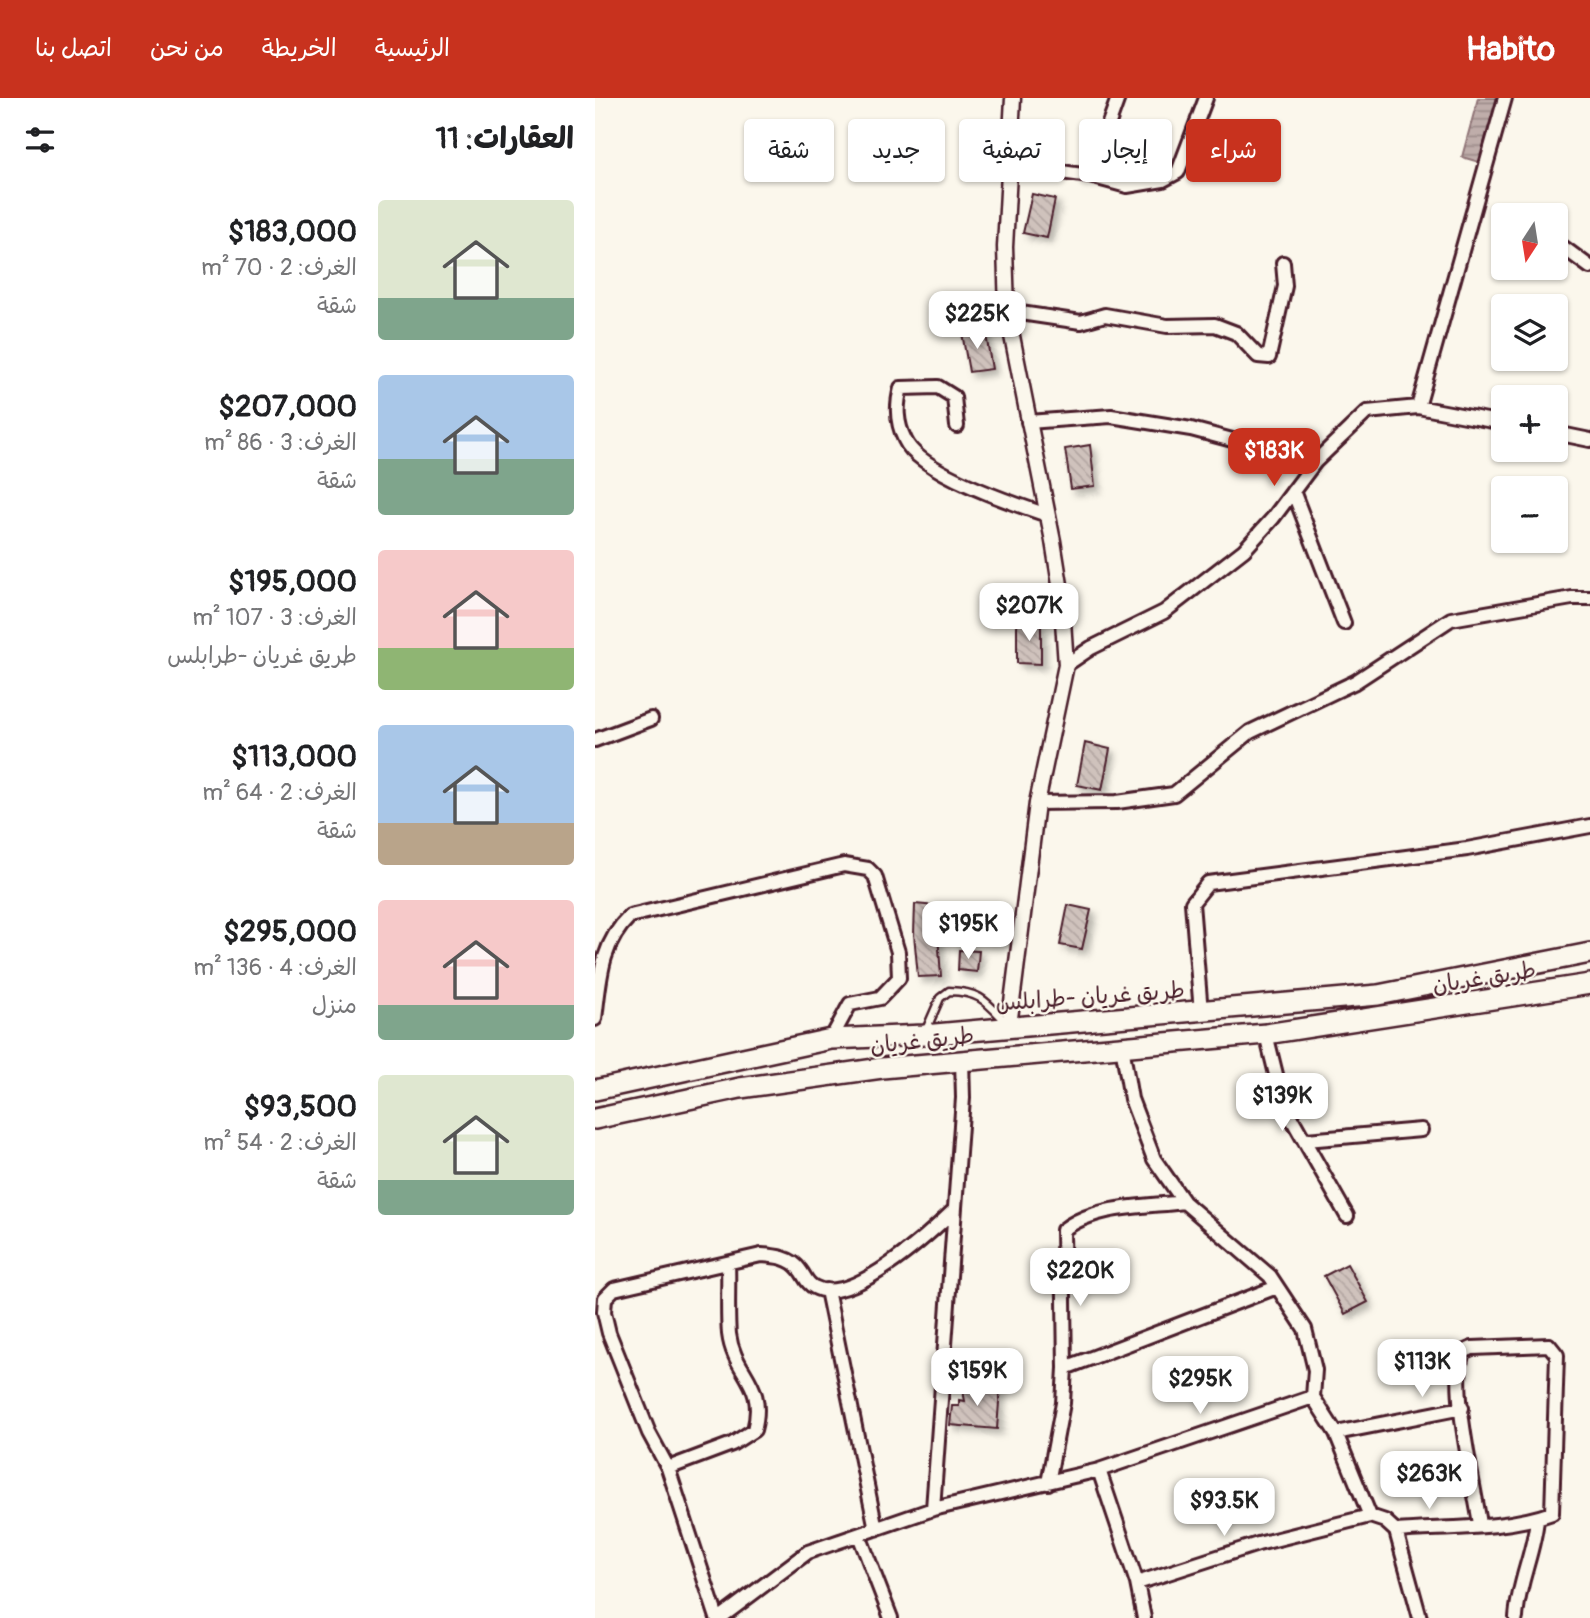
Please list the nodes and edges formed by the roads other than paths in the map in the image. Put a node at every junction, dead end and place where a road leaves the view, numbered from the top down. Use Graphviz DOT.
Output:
graph roads {
  1 [pos="1013,98"];
  2 [pos="1118,98"];
  3 [pos="1206,98"];
  4 [pos="1505,98"];
  5 [pos="1012,119"];
  6 [pos="1110,119"];
  7 [pos="1172,177"];
  8 [pos="1009,182"];
  9 [pos="1112,182"];
  10 [pos="1147,182"];
  11 [pos="1568,251"];
  12 [pos="1283,263"];
  13 [pos="1590,267"];
  14 [pos="1007,311"];
  15 [pos="1418,407"];
  16 [pos="1491,421"];
  17 [pos="1028,422"];
  18 [pos="957,426"];
  19 [pos="1568,435"];
  20 [pos="1590,440"];
  21 [pos="1315,462"];
  22 [pos="1293,491"];
  23 [pos="1047,515"];
  24 [pos="1590,598"];
  25 [pos="1344,623"];
  26 [pos="1066,664"];
  27 [pos="651,719"];
  28 [pos="595,740"];
  29 [pos="1037,803"];
  30 [pos="1590,826"];
  31 [pos="1590,953"];
  32 [pos="1590,984"];
  33 [pos="1201,1012"];
  34 [pos="595,1019"];
  35 [pos="1009,1026"];
  36 [pos="1266,1034"];
  37 [pos="924,1035"];
  38 [pos="831,1040"];
  39 [pos="1122,1046"];
  40 [pos="962,1059"];
  41 [pos="595,1090"];
  42 [pos="601,1118"];
  43 [pos="1421,1130"];
  44 [pos="1306,1140"];
  45 [pos="1184,1202"];
  46 [pos="952,1212"];
  47 [pos="1347,1216"];
  48 [pos="727,1263"];
  49 [pos="1277,1287"];
  50 [pos="827,1290"];
  51 [pos="1065,1368"];
  52 [pos="1313,1397"];
  53 [pos="1462,1408"];
  54 [pos="1336,1433"];
  55 [pos="668,1468"];
  56 [pos="1099,1470"];
  57 [pos="1048,1483"];
  58 [pos="933,1508"];
  59 [pos="1370,1516"];
  60 [pos="1537,1519"];
  61 [pos="1480,1524"];
  62 [pos="876,1529"];
  63 [pos="1396,1531"];
  64 [pos="859,1535"];
  65 [pos="1137,1583"];
  66 [pos="719,1618"];
  67 [pos="891,1618"];
  68 [pos="1144,1618"];
  69 [pos="1420,1618"];
  70 [pos="1516,1618"];
  1 -- 5 [label="street"];
  2 -- 6 [label="street"];
  3 -- 7 [label="street"];
  4 -- 15 [label="street"];
  8 -- 14 [label="street"];
  9 -- 10 [label="street"];
  11 -- 13 [label="street"];
  12 -- 14 [label="street"];
  14 -- 17 [label="street"];
  15 -- 16 [label="street"];
  15 -- 21 [label="street"];
  17 -- 21 [label="street"];
  17 -- 23 [label="street"];
  18 -- 23 [label="street"];
  19 -- 20 [label="street"];
  21 -- 22 [label="street"];
  22 -- 25 [label="street"];
  22 -- 26 [label="street"];
  23 -- 26 [label="street"];
  24 -- 29 [label="street"];
  26 -- 29 [label="street"];
  27 -- 28 [label="street"];
  29 -- 35 [label="street"];
  30 -- 33 [label="street"];
  31 -- 33 [label="highway, طريق غريان -طرابلس"];
  32 -- 36 [label="highway, طريق غريان"];
  33 -- 35 [label="highway, طريق غريان -طرابلس"];
  34 -- 38 [label="street"];
  35 -- 37 [label="highway, طريق غريان -طرابلس"];
  35 -- 37 [label="lane"];
  36 -- 39 [label="highway, طريق غريان"];
  36 -- 44 [label="street"];
  37 -- 38 [label="highway, طريق غريان -طرابلس"];
  38 -- 41 [label="highway, طريق غريان -طرابلس"];
  39 -- 40 [label="highway, طريق غريان"];
  39 -- 45 [label="street"];
  40 -- 42 [label="highway, طريق غريان"];
  40 -- 46 [label="street"];
  43 -- 44 [label="street"];
  44 -- 47 [label="street"];
  45 -- 49 [label="street"];
  45 -- 51 [label="street"];
  46 -- 50 [label="street"];
  46 -- 58 [label="street"];
  48 -- 50 [label="street"];
  48 -- 55 [label="street"];
  48 -- 55 [label="street"];
  49 -- 51 [label="street"];
  49 -- 52 [label="street"];
  50 -- 62 [label="street"];
  51 -- 57 [label="street"];
  52 -- 54 [label="street"];
  52 -- 56 [label="street"];
  53 -- 54 [label="street"];
  53 -- 60 [label="street"];
  53 -- 61 [label="street"];
  54 -- 59 [label="street"];
  55 -- 66 [label="street"];
  56 -- 57 [label="street"];
  56 -- 65 [label="street"];
  57 -- 58 [label="street"];
  58 -- 62 [label="street"];
  59 -- 63 [label="street"];
  59 -- 65 [label="street"];
  60 -- 61 [label="street"];
  60 -- 70 [label="street"];
  61 -- 63 [label="street"];
  62 -- 64 [label="street"];
  63 -- 69 [label="street"];
  64 -- 66 [label="street"];
  64 -- 67 [label="street"];
  65 -- 68 [label="street"];
}
